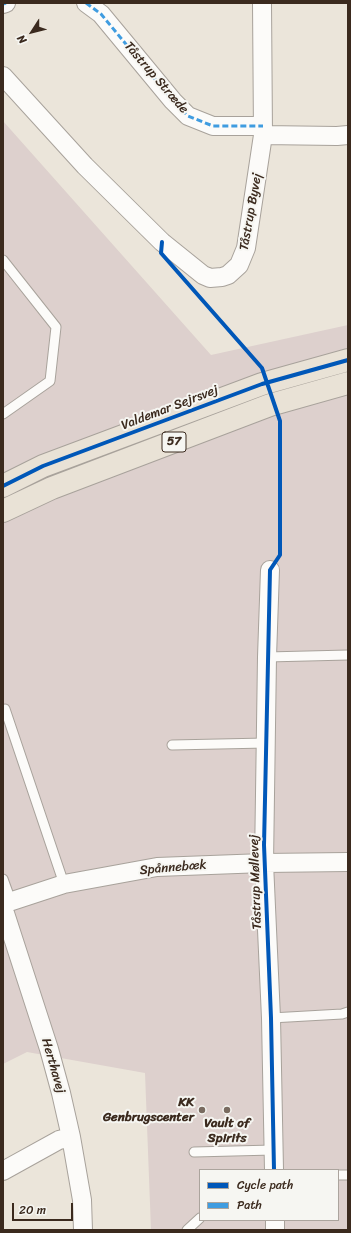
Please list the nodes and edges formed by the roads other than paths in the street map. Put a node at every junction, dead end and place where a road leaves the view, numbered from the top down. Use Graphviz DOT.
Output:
graph roads {
  1 [pos="86,3"];
  2 [pos="262,3"];
  3 [pos="3,76"];
  4 [pos="263,131"];
  5 [pos="348,135"];
  6 [pos="3,260"];
  7 [pos="348,360"];
  8 [pos="348,383"];
  9 [pos="3,414"];
  10 [pos="3,486"];
  11 [pos="3,511"];
  12 [pos="270,570"];
  13 [pos="348,655"];
  14 [pos="267,657"];
  15 [pos="3,710"];
  16 [pos="266,744"];
  17 [pos="172,745"];
  18 [pos="348,862"];
  19 [pos="264,863"];
  20 [pos="3,879"];
  21 [pos="64,884"];
  22 [pos="6,904"];
  23 [pos="348,1012"];
  24 [pos="271,1018"];
  25 [pos="71,1137"];
  26 [pos="273,1150"];
  27 [pos="194,1152"];
  28 [pos="274,1169"];
  29 [pos="3,1172"];
  30 [pos="199,1219"];
  31 [pos="83,1230"];
  32 [pos="187,1230"];
  1 -- 4 [label="street, Tåstrup Stræde"];
  2 -- 4 [label="street, Tåstrup Byvej"];
  3 -- 4 [label="street, Tåstrup Byvej"];
  4 -- 5 [label="street, Tåstrup Stræde"];
  6 -- 9 [label="lane"];
  7 -- 10 [label="main road, Valdemar Sejrsvej / 57"];
  8 -- 11 [label="main road, 57"];
  12 -- 14 [label="street, Tåstrup Møllevej"];
  13 -- 14 [label="lane"];
  14 -- 16 [label="street, Tåstrup Møllevej"];
  15 -- 21 [label="lane"];
  16 -- 17 [label="lane"];
  16 -- 19 [label="street, Tåstrup Møllevej"];
  18 -- 19 [label="street, Spånnebæk"];
  19 -- 21 [label="street, Spånnebæk"];
  19 -- 24 [label="street, Tåstrup Møllevej"];
  20 -- 22 [label="lane"];
  21 -- 22 [label="street, Spånnebæk"];
  22 -- 25 [label="street, Herthavej"];
  23 -- 24 [label="lane"];
  24 -- 26 [label="street, Tåstrup Møllevej"];
  25 -- 29 [label="street"];
  25 -- 31 [label="street, Herthavej"];
  26 -- 27 [label="lane"];
  26 -- 28 [label="street, Tåstrup Møllevej"];
  30 -- 32 [label="lane"];
}
